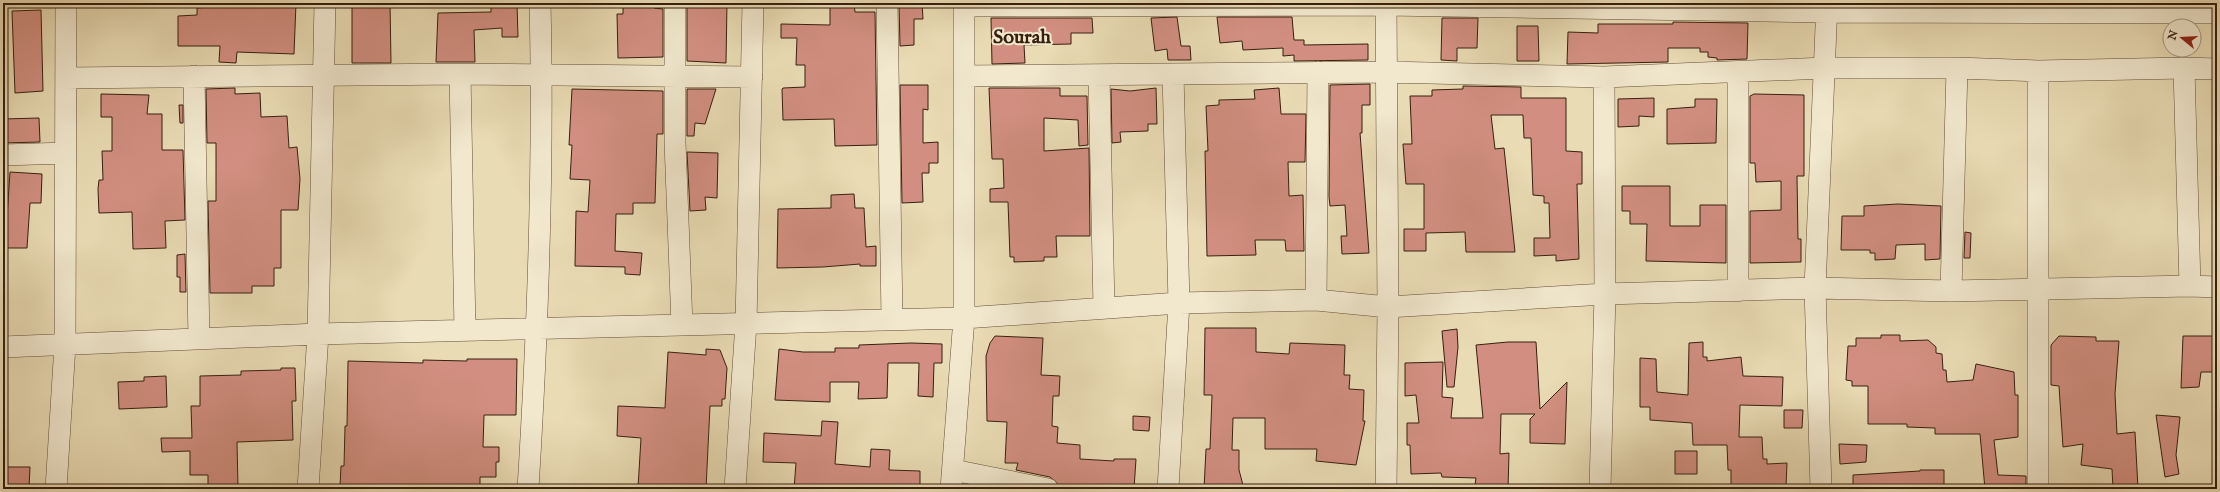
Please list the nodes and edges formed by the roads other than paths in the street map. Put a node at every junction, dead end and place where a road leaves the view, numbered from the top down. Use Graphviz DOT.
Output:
graph roads {
  1 [pos="66,3"];
  2 [pos="325,3"];
  3 [pos="540,3"];
  4 [pos="675,3"];
  5 [pos="752,3"];
  6 [pos="887,3"];
  7 [pos="1386,4"];
  8 [pos="964,5"];
  9 [pos="1827,8"];
  10 [pos="2217,13"];
  11 [pos="1824,68"];
  12 [pos="1957,68"];
  13 [pos="2184,68"];
  14 [pos="2217,69"];
  15 [pos="2038,71"];
  16 [pos="1318,72"];
  17 [pos="1386,72"];
  18 [pos="1738,72"];
  19 [pos="460,74"];
  20 [pos="542,74"];
  21 [pos="1173,74"];
  22 [pos="1099,75"];
  23 [pos="194,76"];
  24 [pos="324,76"];
  25 [pos="964,76"];
  26 [pos="675,77"];
  27 [pos="752,77"];
  28 [pos="1604,77"];
  29 [pos="66,78"];
  30 [pos="66,154"];
  31 [pos="3,155"];
  32 [pos="2190,286"];
  33 [pos="2217,287"];
  34 [pos="1816,288"];
  35 [pos="2038,289"];
  36 [pos="1738,291"];
  37 [pos="1951,291"];
  38 [pos="1605,294"];
  39 [pos="1316,300"];
  40 [pos="1179,303"];
  41 [pos="1388,307"];
  42 [pos="1104,308"];
  43 [pos="964,318"];
  44 [pos="892,319"];
  45 [pos="746,323"];
  46 [pos="682,325"];
  47 [pos="538,328"];
  48 [pos="465,330"];
  49 [pos="318,334"];
  50 [pos="199,339"];
  51 [pos="65,345"];
  52 [pos="3,347"];
  53 [pos="952,479"];
  54 [pos="56,489"];
  55 [pos="308,489"];
  56 [pos="528,489"];
  57 [pos="735,489"];
  58 [pos="1048,489"];
  59 [pos="1168,489"];
  60 [pos="1386,489"];
  61 [pos="1600,489"];
  62 [pos="1822,489"];
  63 [pos="2038,489"];
  1 -- 29 [label="street"];
  2 -- 24 [label="street"];
  3 -- 20 [label="street"];
  4 -- 26 [label="street"];
  5 -- 27 [label="street"];
  6 -- 44 [label="street"];
  7 -- 8 [label="street"];
  7 -- 9 [label="street"];
  7 -- 17 [label="street"];
  8 -- 25 [label="street"];
  9 -- 10 [label="street"];
  9 -- 11 [label="street"];
  11 -- 12 [label="street"];
  11 -- 18 [label="street"];
  11 -- 34 [label="street"];
  12 -- 15 [label="street"];
  12 -- 37 [label="street"];
  13 -- 14 [label="street"];
  13 -- 15 [label="street"];
  13 -- 32 [label="street"];
  15 -- 35 [label="street"];
  16 -- 17 [label="street"];
  16 -- 21 [label="street"];
  16 -- 39 [label="street"];
  17 -- 28 [label="street"];
  17 -- 41 [label="street"];
  18 -- 28 [label="street"];
  18 -- 36 [label="street"];
  19 -- 20 [label="street"];
  19 -- 24 [label="street"];
  19 -- 48 [label="street"];
  20 -- 26 [label="street"];
  20 -- 47 [label="street"];
  21 -- 22 [label="street"];
  21 -- 40 [label="street"];
  22 -- 25 [label="street"];
  22 -- 42 [label="street"];
  23 -- 24 [label="street"];
  23 -- 29 [label="street"];
  23 -- 50 [label="street"];
  24 -- 49 [label="street"];
  25 -- 43 [label="street"];
  26 -- 27 [label="street"];
  26 -- 46 [label="street"];
  27 -- 45 [label="street"];
  28 -- 38 [label="street"];
  29 -- 30 [label="street"];
  30 -- 31 [label="street"];
  30 -- 51 [label="street"];
  32 -- 33 [label="street"];
  32 -- 35 [label="street"];
  34 -- 36 [label="street"];
  34 -- 37 [label="street"];
  34 -- 62 [label="street"];
  35 -- 37 [label="street"];
  35 -- 63 [label="street"];
  36 -- 38 [label="street"];
  38 -- 41 [label="street"];
  38 -- 61 [label="street"];
  39 -- 40 [label="street"];
  39 -- 41 [label="street"];
  40 -- 42 [label="street"];
  40 -- 59 [label="street"];
  41 -- 60 [label="street"];
  42 -- 43 [label="street"];
  43 -- 44 [label="street"];
  43 -- 53 [label="street"];
  44 -- 45 [label="street"];
  45 -- 46 [label="street"];
  45 -- 57 [label="street"];
  46 -- 47 [label="street"];
  47 -- 48 [label="street"];
  47 -- 56 [label="street"];
  48 -- 49 [label="street"];
  49 -- 50 [label="street"];
  49 -- 55 [label="street"];
  50 -- 51 [label="street"];
  51 -- 52 [label="street"];
  51 -- 54 [label="street"];
  53 -- 58 [label="street"];
}
